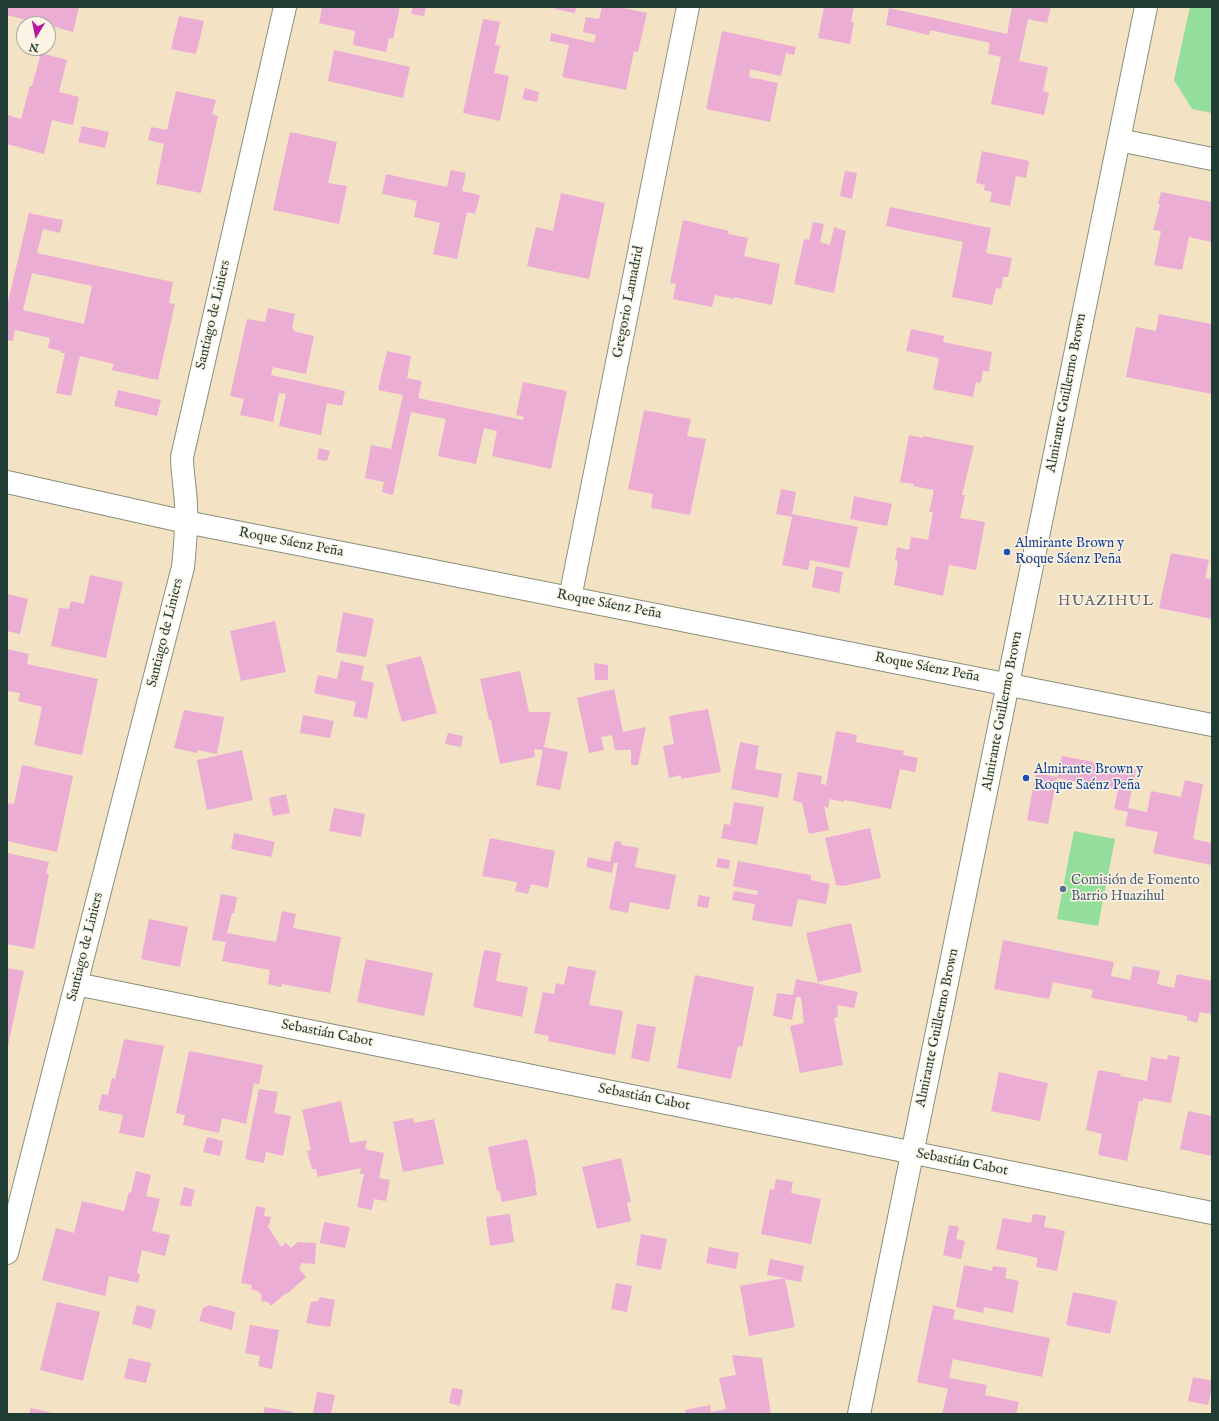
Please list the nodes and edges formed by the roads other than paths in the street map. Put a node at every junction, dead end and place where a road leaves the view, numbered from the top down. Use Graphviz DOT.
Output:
graph roads {
  1 [pos="284,7"];
  2 [pos="688,7"];
  3 [pos="1146,7"];
  4 [pos="1119,140"];
  5 [pos="1212,159"];
  6 [pos="7,482"];
  7 [pos="186,522"];
  8 [pos="570,598"];
  9 [pos="1008,684"];
  10 [pos="1212,725"];
  11 [pos="76,984"];
  12 [pos="913,1153"];
  13 [pos="1212,1213"];
  14 [pos="7,1253"];
  15 [pos="859,1414"];
  1 -- 7 [label="street, Santiago de Liniers"];
  2 -- 8 [label="street, Gregorio Lamadrid"];
  3 -- 4 [label="street, Almirante Guillermo Brown"];
  4 -- 5 [label="street"];
  4 -- 9 [label="street, Almirante Guillermo Brown"];
  6 -- 7 [label="street, Roque Sáenz Peña"];
  7 -- 8 [label="street, Roque Sáenz Peña"];
  7 -- 11 [label="street, Santiago de Liniers"];
  8 -- 9 [label="street, Roque Sáenz Peña"];
  9 -- 10 [label="street, Roque Sáenz Peña"];
  9 -- 12 [label="street, Almirante Guillermo Brown"];
  11 -- 12 [label="street, Sebastián Cabot"];
  11 -- 14 [label="street, Santiago de Liniers"];
  12 -- 13 [label="street, Sebastián Cabot"];
  12 -- 15 [label="street, Almirante Guillermo Brown"];
}
